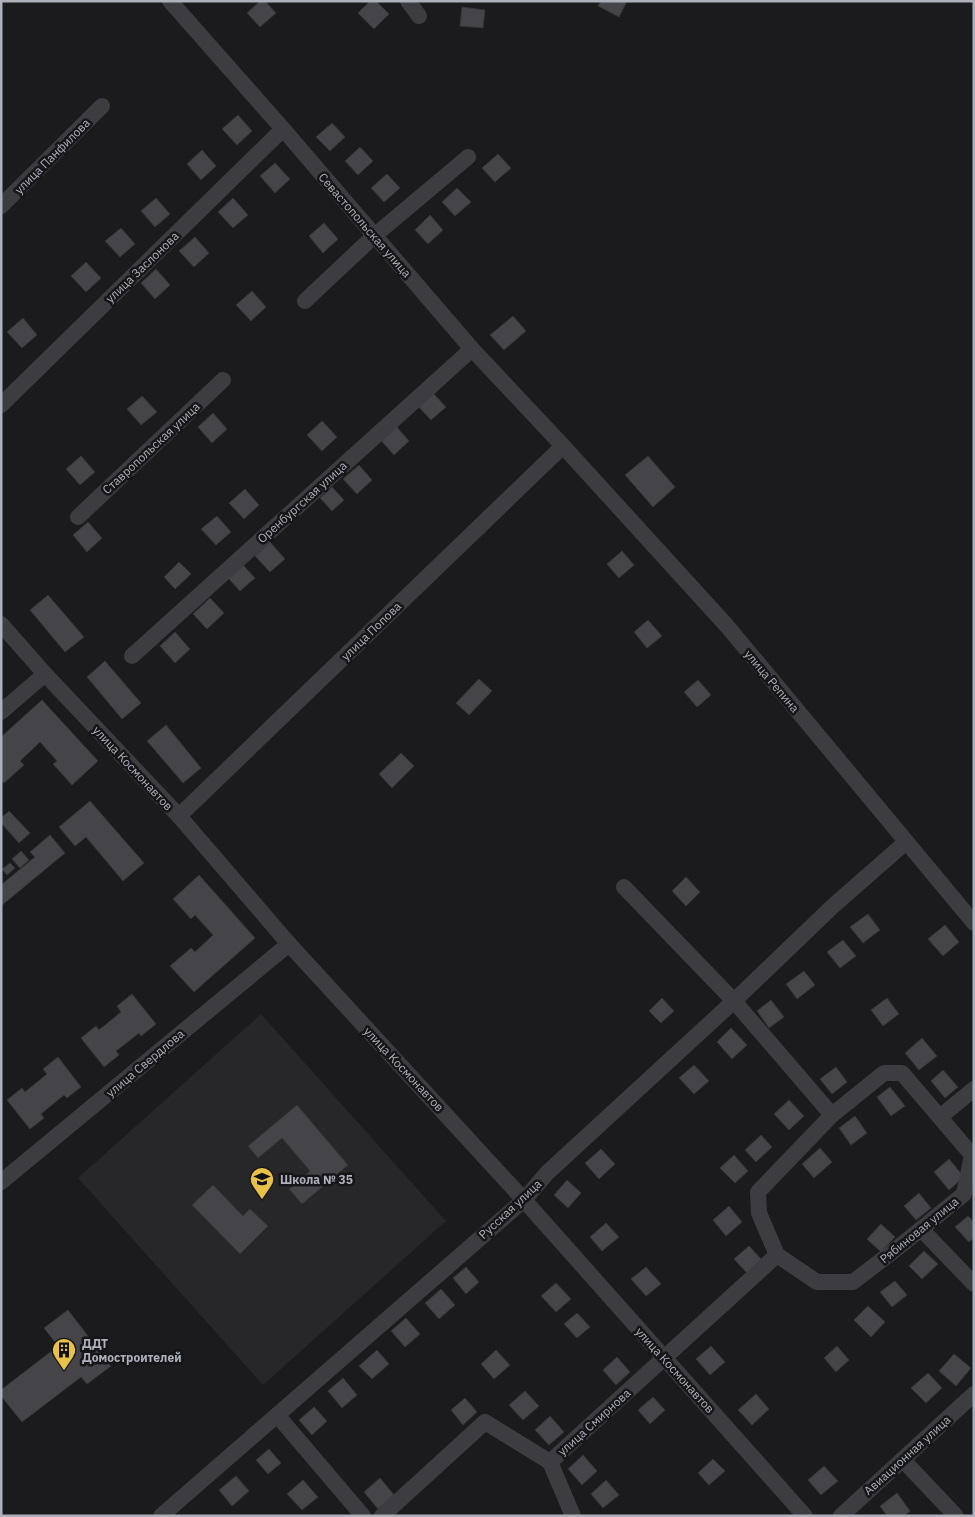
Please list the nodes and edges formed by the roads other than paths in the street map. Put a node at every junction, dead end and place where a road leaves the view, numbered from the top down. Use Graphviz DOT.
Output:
graph roads {
  1 [pos="170,1"];
  2 [pos="408,1"];
  3 [pos="419,16"];
  4 [pos="102,106"];
  5 [pos="282,129"];
  6 [pos="468,157"];
  7 [pos="1,206"];
  8 [pos="374,236"];
  9 [pos="305,301"];
  10 [pos="472,349"];
  11 [pos="223,380"];
  12 [pos="1,405"];
  13 [pos="563,446"];
  14 [pos="78,517"];
  15 [pos="1,624"];
  16 [pos="132,656"];
  17 [pos="45,674"];
  18 [pos="1,712"];
  19 [pos="178,816"];
  20 [pos="906,842"];
  21 [pos="624,887"];
  22 [pos="974,923"];
  23 [pos="289,944"];
  24 [pos="734,1001"];
  25 [pos="974,1089"];
  26 [pos="832,1115"];
  27 [pos="940,1117"];
  28 [pos="1,1182"];
  29 [pos="524,1200"];
  30 [pos="920,1230"];
  31 [pos="777,1255"];
  32 [pos="974,1284"];
  33 [pos="665,1359"];
  34 [pos="974,1394"];
  35 [pos="277,1415"];
  36 [pos="903,1460"];
  37 [pos="550,1462"];
  38 [pos="161,1516"];
  39 [pos="363,1516"];
  40 [pos="382,1516"];
  41 [pos="573,1516"];
  42 [pos="805,1516"];
  43 [pos="841,1516"];
  44 [pos="956,1516"];
  1 -- 5 [label="street, Севастопольская улица"];
  2 -- 3 [label="street"];
  4 -- 7 [label="street, улица Панфилова"];
  5 -- 8 [label="street, Севастопольская улица"];
  5 -- 12 [label="street, улица Заслонова"];
  6 -- 8 [label="street"];
  8 -- 9 [label="street"];
  8 -- 10 [label="street, Севастопольская улица"];
  10 -- 13 [label="street, Севастопольская улица"];
  10 -- 16 [label="street, Оренбургская улица"];
  11 -- 14 [label="street, Ставропольская улица"];
  13 -- 19 [label="street, улица Попова"];
  13 -- 20 [label="street, улица Репина"];
  15 -- 17 [label="street, улица Космонавтов"];
  17 -- 18 [label="street"];
  17 -- 19 [label="street, улица Космонавтов"];
  19 -- 23 [label="street, улица Космонавтов"];
  20 -- 22 [label="street, улица Репина"];
  20 -- 24 [label="street, Русская улица"];
  21 -- 24 [label="street"];
  23 -- 28 [label="street, улица Свердлова"];
  23 -- 29 [label="street, улица Космонавтов"];
  24 -- 26 [label="street"];
  24 -- 29 [label="street, Русская улица"];
  25 -- 27 [label="street"];
  26 -- 27 [label="street, Рябиновая улица"];
  26 -- 31 [label="street, Рябиновая улица"];
  27 -- 30 [label="street, Рябиновая улица"];
  29 -- 33 [label="street, улица Космонавтов"];
  29 -- 35 [label="street, Русская улица"];
  30 -- 31 [label="street, Рябиновая улица"];
  30 -- 32 [label="street"];
  31 -- 33 [label="street"];
  33 -- 37 [label="street, улица Смирнова"];
  33 -- 42 [label="street, улица Космонавтов"];
  34 -- 36 [label="street, Авиационная улица"];
  35 -- 38 [label="street, Русская улица"];
  35 -- 39 [label="street"];
  36 -- 43 [label="street, Авиационная улица"];
  36 -- 44 [label="street"];
  37 -- 40 [label="street, улица Смирнова"];
  37 -- 41 [label="street"];
}
